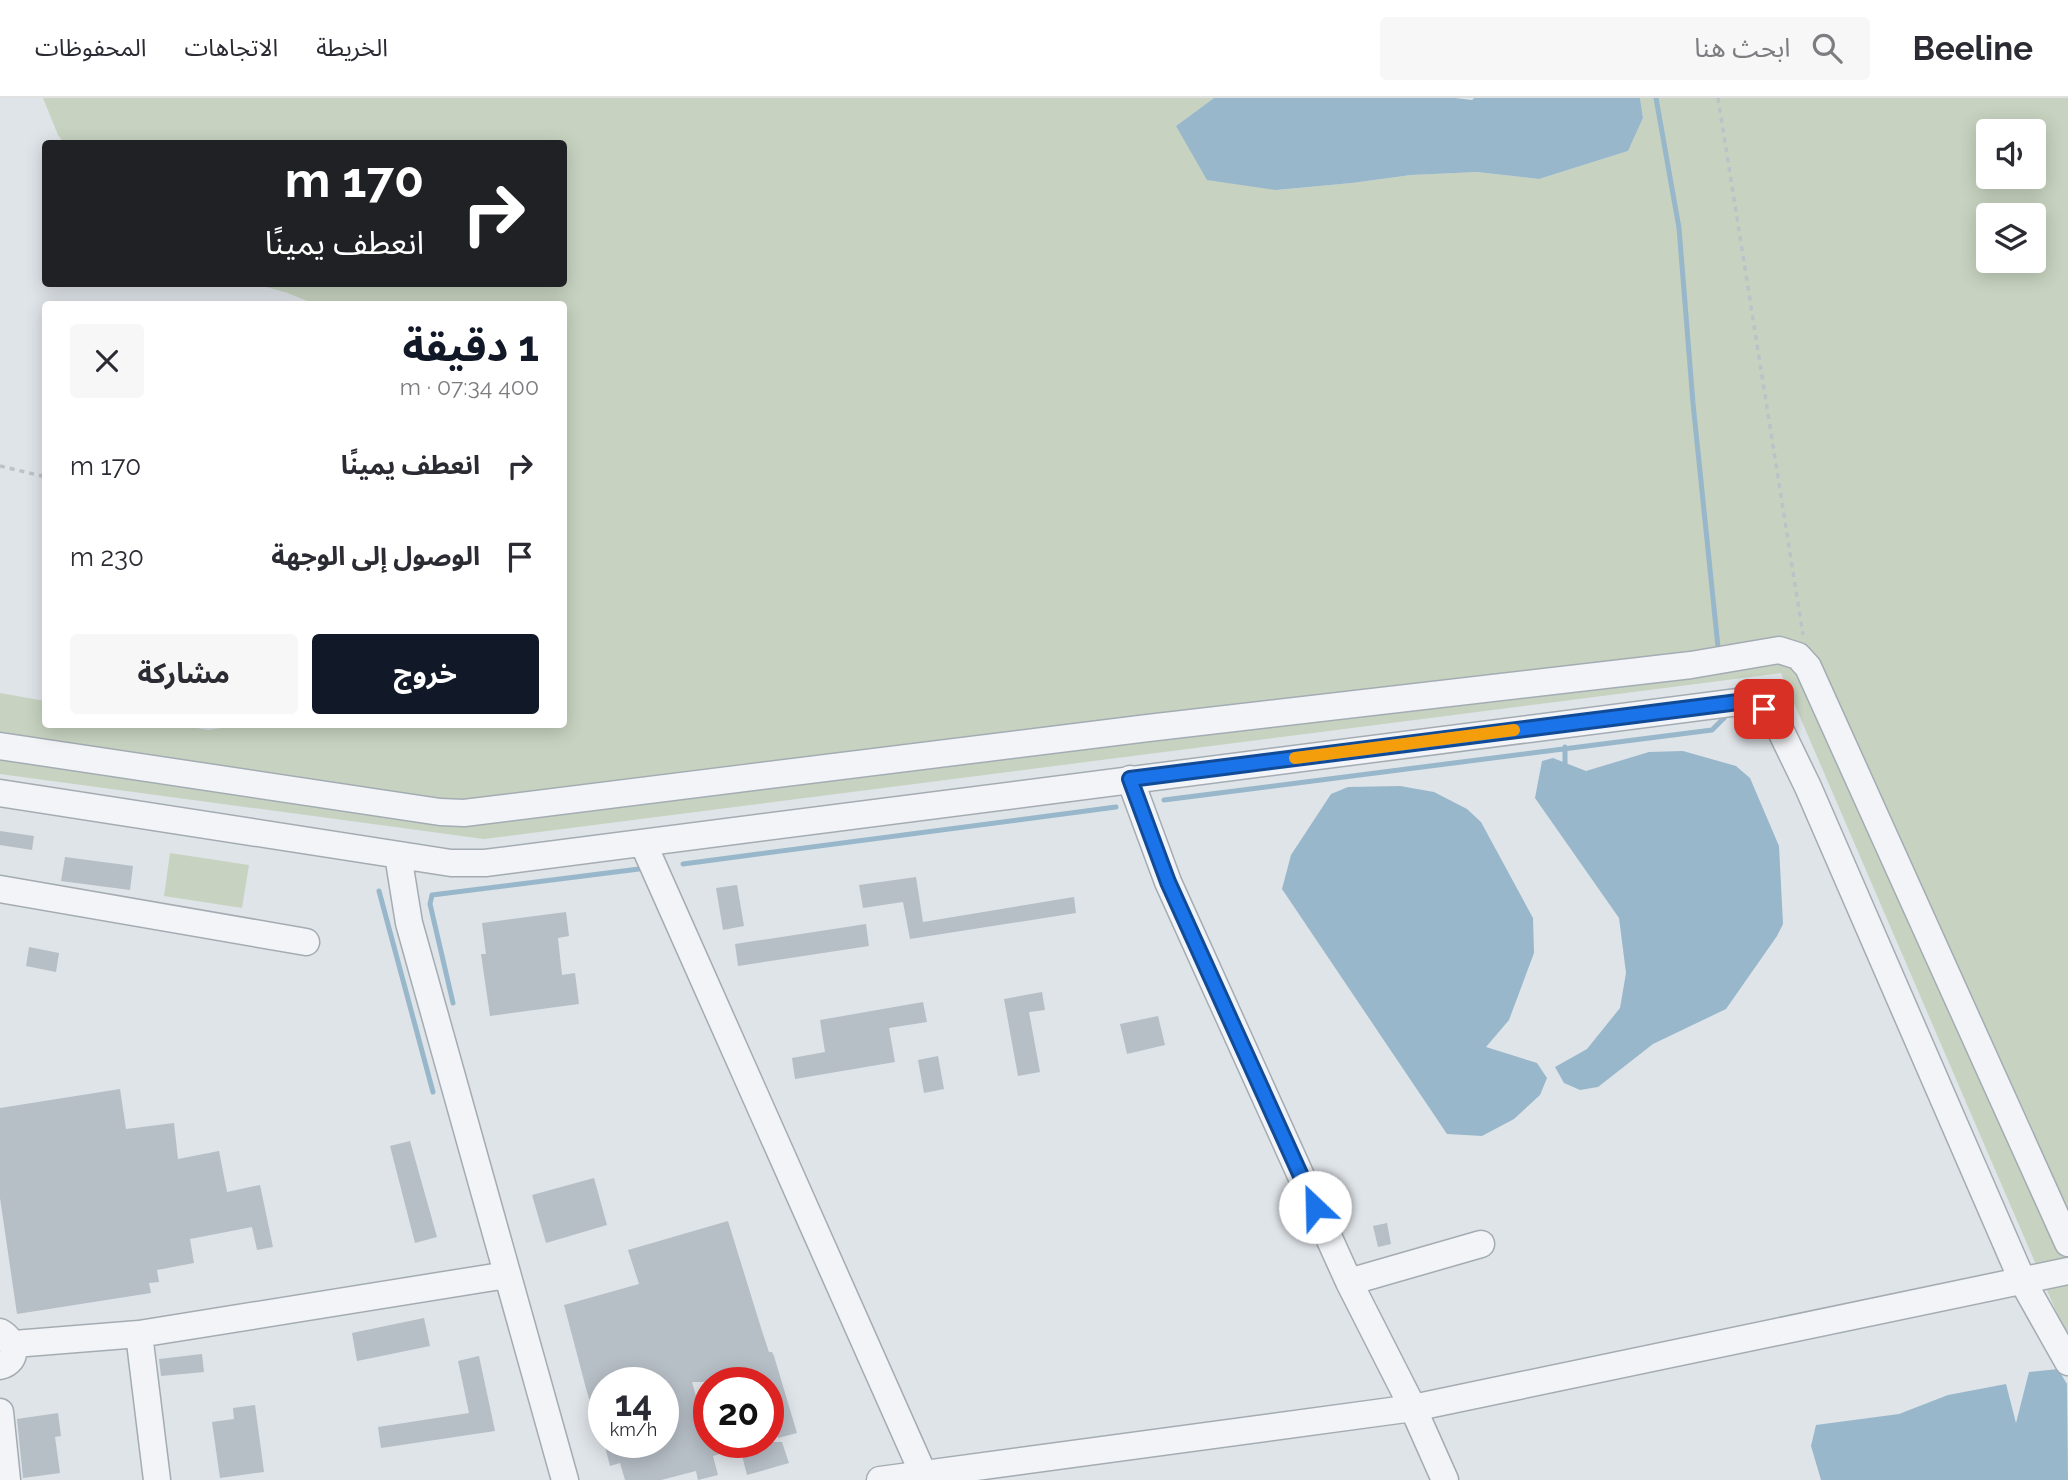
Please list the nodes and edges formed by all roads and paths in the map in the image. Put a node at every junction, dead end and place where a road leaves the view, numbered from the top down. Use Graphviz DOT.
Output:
graph roads {
  1 [pos="1718,98"];
  2 [pos="0,466"];
  3 [pos="42,476"];
  4 [pos="1808,667"];
  5 [pos="0,746"];
  6 [pos="1130,779"];
  7 [pos="0,793"];
  8 [pos="643,843"];
  9 [pos="398,855"];
  10 [pos="0,889"];
  11 [pos="306,942"];
  12 [pos="2068,1243"];
  13 [pos="1481,1244"];
  14 [pos="2068,1271"];
  15 [pos="507,1275"];
  16 [pos="1349,1282"];
  17 [pos="2023,1282"];
  18 [pos="139,1334"];
  19 [pos="5,1348"];
  20 [pos="2068,1362"];
  21 [pos="1413,1408"];
  22 [pos="0,1412"];
  23 [pos="924,1476"];
  24 [pos="7,1480"];
  25 [pos="157,1480"];
  26 [pos="565,1480"];
  27 [pos="880,1480"];
  28 [pos="1445,1480"];
  1 -- 4 [label="path"];
  2 -- 3 [label="path"];
  4 -- 5 [label="lane"];
  4 -- 12 [label="lane"];
  6 -- 8 [label="lane"];
  6 -- 16 [label="lane"];
  6 -- 17 [label="lane"];
  7 -- 9 [label="lane"];
  8 -- 9 [label="lane"];
  8 -- 23 [label="lane"];
  9 -- 15 [label="lane"];
  10 -- 11 [label="lane"];
  13 -- 16 [label="lane"];
  14 -- 17 [label="lane"];
  15 -- 18 [label="lane"];
  15 -- 26 [label="lane"];
  16 -- 21 [label="lane"];
  17 -- 20 [label="lane"];
  17 -- 21 [label="lane"];
  18 -- 19 [label="lane"];
  18 -- 25 [label="lane"];
  21 -- 23 [label="lane"];
  21 -- 28 [label="lane"];
  22 -- 24 [label="lane"];
  23 -- 27 [label="lane"];
}
